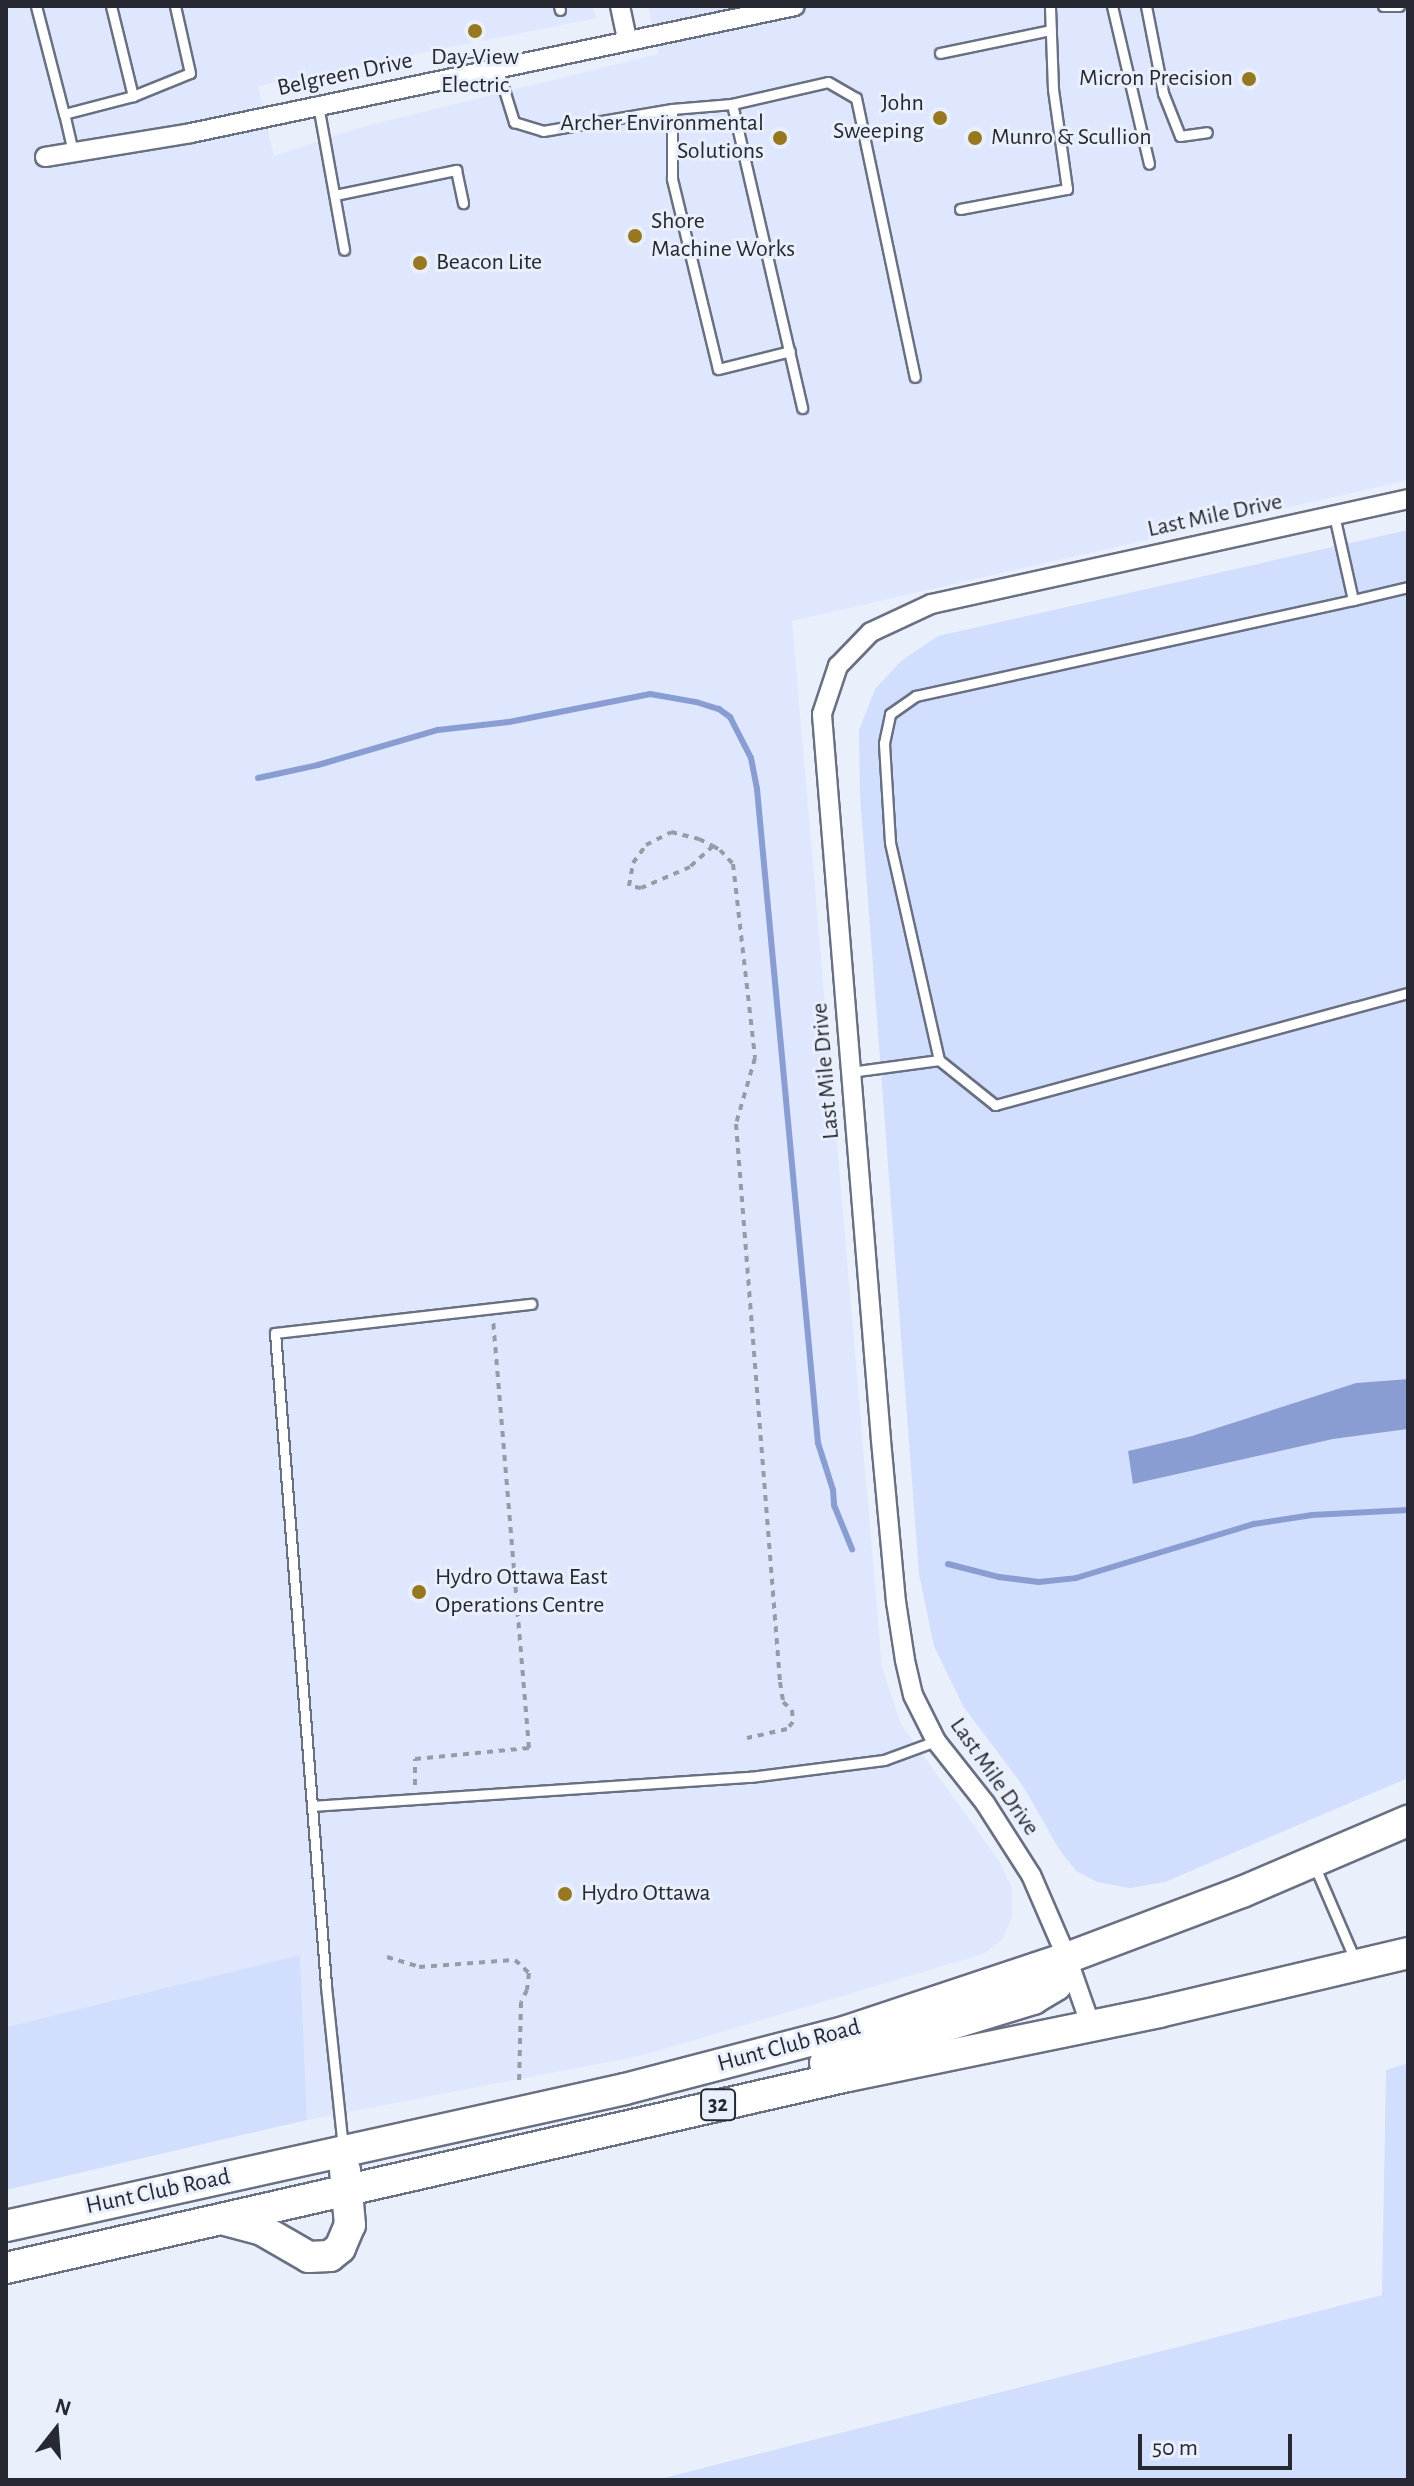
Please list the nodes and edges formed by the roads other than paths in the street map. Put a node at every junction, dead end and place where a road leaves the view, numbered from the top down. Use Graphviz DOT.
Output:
graph roads {
  1 [pos="36,6"];
  2 [pos="111,6"];
  3 [pos="175,6"];
  4 [pos="620,6"];
  5 [pos="795,6"];
  6 [pos="1050,6"];
  7 [pos="1112,6"];
  8 [pos="1146,6"];
  9 [pos="1383,6"];
  10 [pos="1399,6"];
  11 [pos="736,12"];
  12 [pos="1051,30"];
  13 [pos="627,39"];
  14 [pos="940,53"];
  15 [pos="497,67"];
  16 [pos="133,96"];
  17 [pos="732,104"];
  18 [pos="318,105"];
  19 [pos="672,109"];
  20 [pos="64,114"];
  21 [pos="1207,132"];
  22 [pos="73,153"];
  23 [pos="45,157"];
  24 [pos="1149,164"];
  25 [pos="335,195"];
  26 [pos="463,203"];
  27 [pos="960,209"];
  28 [pos="344,250"];
  29 [pos="790,351"];
  30 [pos="915,377"];
  31 [pos="802,408"];
  32 [pos="1408,499"];
  33 [pos="1334,515"];
  34 [pos="1408,587"];
  35 [pos="1353,600"];
  36 [pos="1408,993"];
  37 [pos="939,1060"];
  38 [pos="850,1072"];
  39 [pos="531,1304"];
  40 [pos="936,1741"];
  41 [pos="312,1806"];
  42 [pos="1408,1821"];
  43 [pos="1313,1862"];
  44 [pos="1408,1953"];
  45 [pos="1067,1958"];
  46 [pos="1358,1967"];
  47 [pos="1091,2026"];
  48 [pos="620,2127"];
  49 [pos="344,2152"];
  50 [pos="346,2189"];
  51 [pos="219,2218"];
  52 [pos="6,2226"];
  53 [pos="6,2268"];
  1 -- 20 [label="lane"];
  2 -- 16 [label="lane"];
  3 -- 16 [label="lane"];
  4 -- 13 [label="street"];
  5 -- 11 [label="street, Belgreen Drive"];
  6 -- 12 [label="lane"];
  7 -- 24 [label="lane"];
  8 -- 21 [label="lane"];
  9 -- 10 [label="lane"];
  11 -- 13 [label="street, Belgreen Drive"];
  12 -- 14 [label="lane"];
  12 -- 27 [label="lane"];
  13 -- 15 [label="street, Belgreen Drive"];
  15 -- 18 [label="street, Belgreen Drive"];
  15 -- 19 [label="lane"];
  16 -- 20 [label="lane"];
  17 -- 19 [label="lane"];
  17 -- 29 [label="lane"];
  17 -- 30 [label="lane"];
  18 -- 22 [label="street, Belgreen Drive"];
  18 -- 25 [label="lane"];
  19 -- 29 [label="lane"];
  20 -- 22 [label="lane"];
  22 -- 23 [label="street, Belgreen Drive"];
  25 -- 26 [label="lane"];
  25 -- 28 [label="lane"];
  29 -- 31 [label="lane"];
  32 -- 33 [label="street, Last Mile Drive"];
  33 -- 35 [label="lane"];
  33 -- 38 [label="street, Last Mile Drive"];
  34 -- 35 [label="lane"];
  35 -- 37 [label="lane"];
  36 -- 37 [label="lane"];
  37 -- 38 [label="lane"];
  38 -- 40 [label="street, Last Mile Drive"];
  39 -- 41 [label="lane"];
  40 -- 41 [label="lane"];
  40 -- 45 [label="street, Last Mile Drive"];
  41 -- 49 [label="lane"];
  42 -- 43 [label="main road, Hunt Club Road / 32"];
  43 -- 45 [label="main road, Hunt Club Road / 32"];
  43 -- 46 [label="lane"];
  44 -- 46 [label="main road, Hunt Club Road / 32"];
  45 -- 47 [label="street, Last Mile Drive"];
  45 -- 48 [label="main road"];
  45 -- 49 [label="main road, Hunt Club Road / 32"];
  46 -- 47 [label="main road, Hunt Club Road / 32"];
  47 -- 48 [label="main road, Hunt Club Road / 32"];
  48 -- 50 [label="main road, Hunt Club Road / 32"];
  49 -- 50 [label="main road"];
  49 -- 52 [label="main road, Hunt Club Road / 32"];
  50 -- 51 [label="main road, Hunt Club Road / 32"];
  50 -- 51 [label="main road"];
  51 -- 53 [label="main road, Hunt Club Road / 32"];
}
